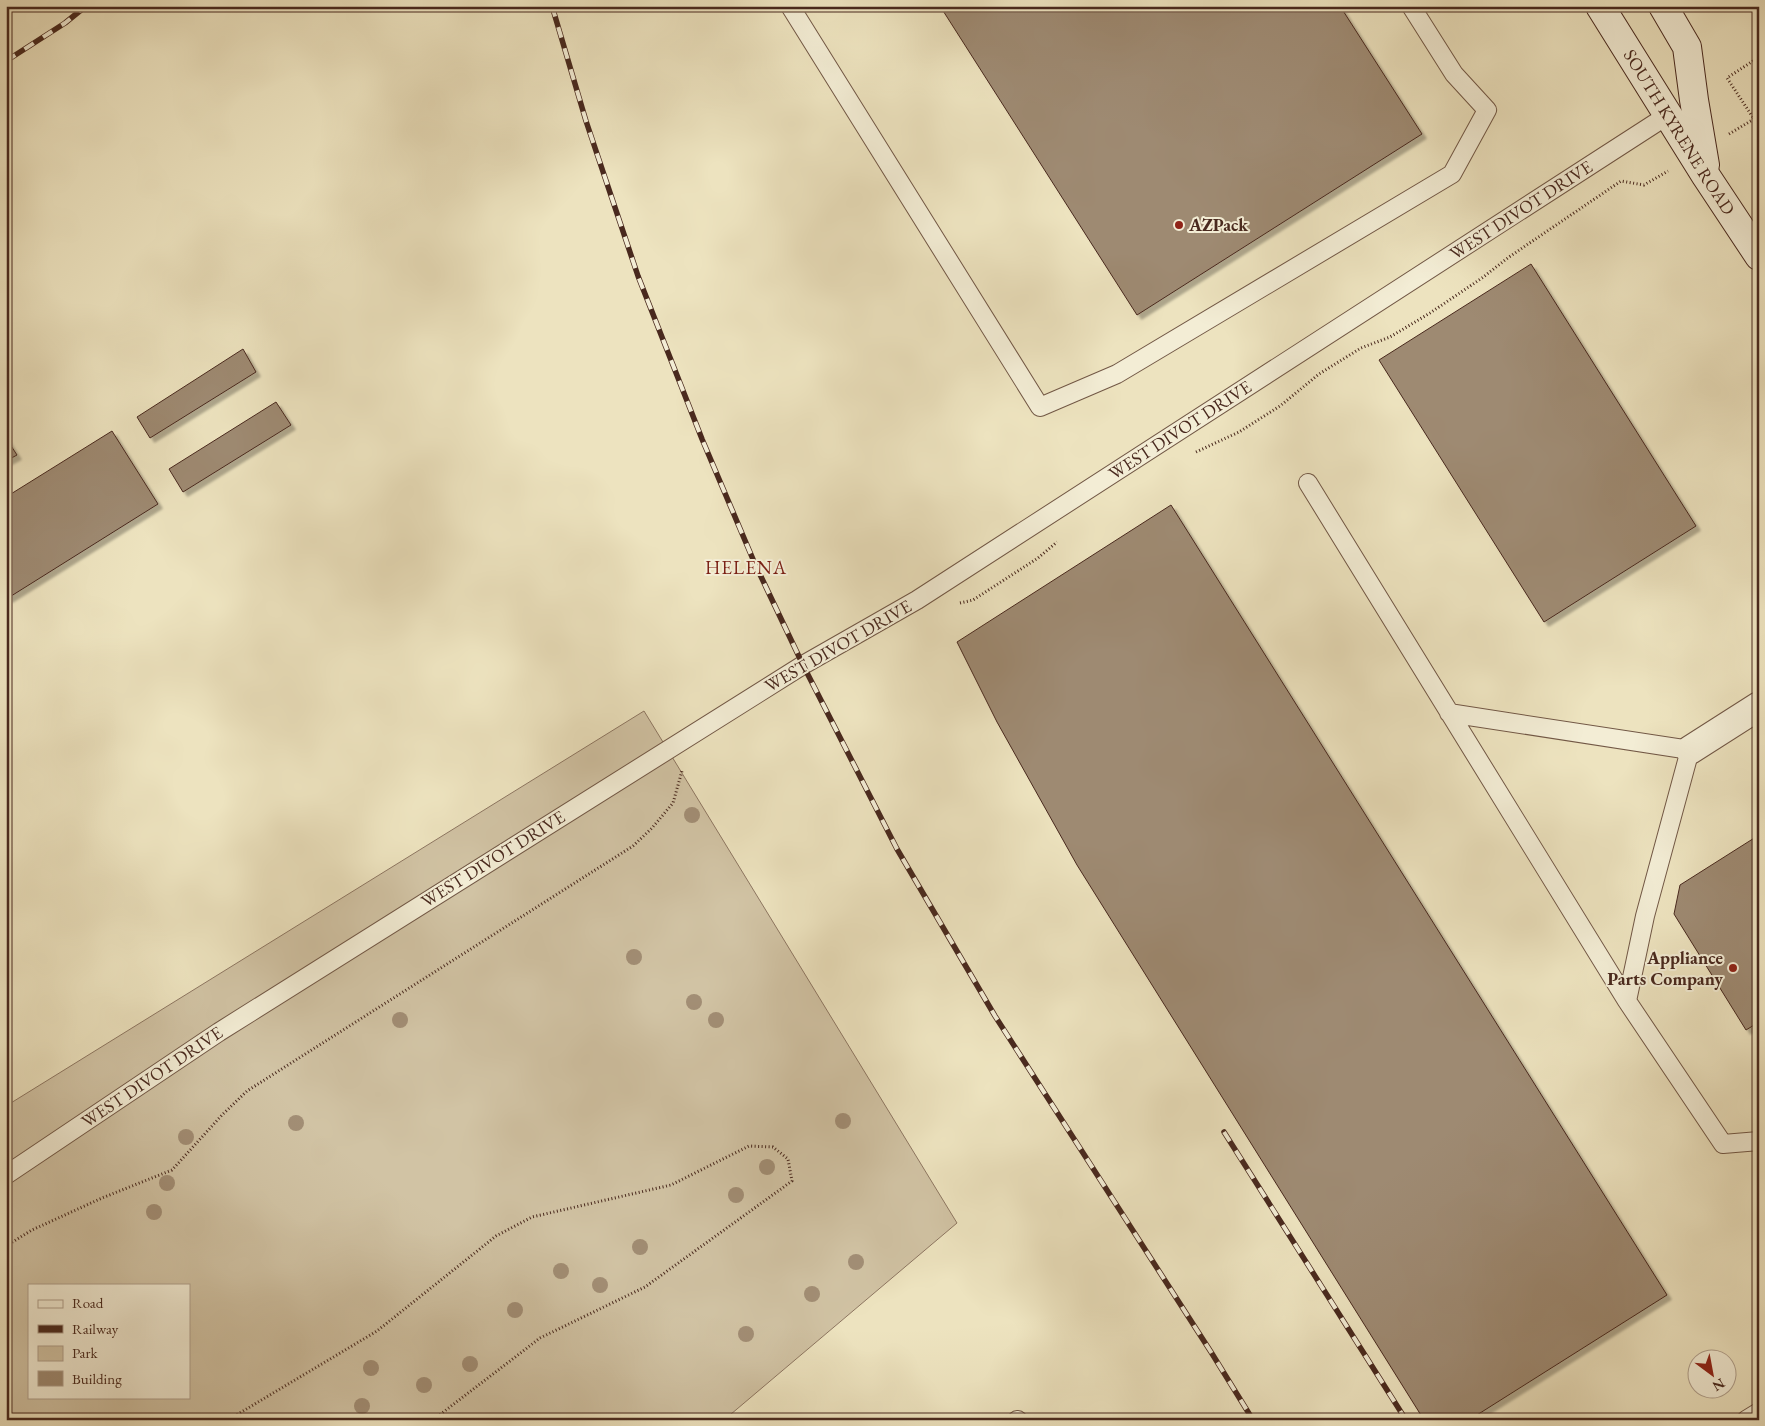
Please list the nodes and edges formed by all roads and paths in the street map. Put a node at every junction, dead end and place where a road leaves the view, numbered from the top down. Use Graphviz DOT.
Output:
graph roads {
  1 [pos="790,6"];
  2 [pos="1411,6"];
  3 [pos="1600,6"];
  4 [pos="1663,6"];
  5 [pos="1759,57"];
  6 [pos="1668,115"];
  7 [pos="1700,160"];
  8 [pos="1759,256"];
  9 [pos="1193,453"];
  10 [pos="1308,483"];
  11 [pos="1060,539"];
  12 [pos="917,600"];
  13 [pos="1759,706"];
  14 [pos="1450,713"];
  15 [pos="694,732"];
  16 [pos="1690,750"];
  17 [pos="1627,1000"];
  18 [pos="1759,1141"];
  19 [pos="6,1175"];
  20 [pos="6,1246"];
  21 [pos="1759,1412"];
  22 [pos="228,1420"];
  23 [pos="433,1420"];
  24 [pos="1746,1420"];
  1 -- 2 [label="lane"];
  3 -- 6 [label="main road, SOUTH KYRENE ROAD"];
  4 -- 7 [label="main road"];
  5 -- 7 [label="path"];
  6 -- 7 [label="main road, SOUTH KYRENE ROAD"];
  6 -- 12 [label="lane, WEST DIVOT DRIVE"];
  7 -- 8 [label="main road, SOUTH KYRENE ROAD"];
  7 -- 9 [label="path"];
  10 -- 14 [label="lane"];
  11 -- 12 [label="path"];
  12 -- 15 [label="lane, WEST DIVOT DRIVE"];
  13 -- 16 [label="main road"];
  14 -- 16 [label="lane"];
  14 -- 17 [label="lane"];
  15 -- 19 [label="lane, WEST DIVOT DRIVE"];
  15 -- 20 [label="path"];
  16 -- 17 [label="lane"];
  17 -- 18 [label="lane"];
  21 -- 24 [label="lane"];
  22 -- 23 [label="path"];
}
